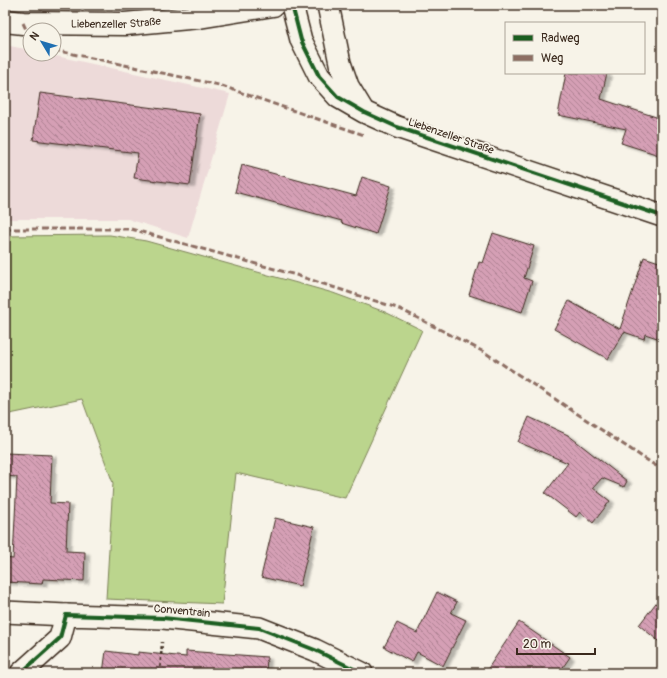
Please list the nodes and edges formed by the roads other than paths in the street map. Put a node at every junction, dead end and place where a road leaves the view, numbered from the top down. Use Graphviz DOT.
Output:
graph roads {
  1 [pos="273,5"];
  2 [pos="292,5"];
  3 [pos="328,5"];
  4 [pos="5,21"];
  5 [pos="364,112"];
  6 [pos="662,216"];
  7 [pos="5,612"];
  8 [pos="66,615"];
  9 [pos="21,673"];
  10 [pos="362,673"];
  1 -- 4 [label="main road, Liebenzeller Straße"];
  2 -- 5 [label="street, Liebenzeller Straße"];
  3 -- 5 [label="street"];
  5 -- 6 [label="street, Liebenzeller Straße"];
  7 -- 8 [label="street, Conventrain"];
  8 -- 9 [label="street"];
  8 -- 10 [label="street, Conventrain"];
}
